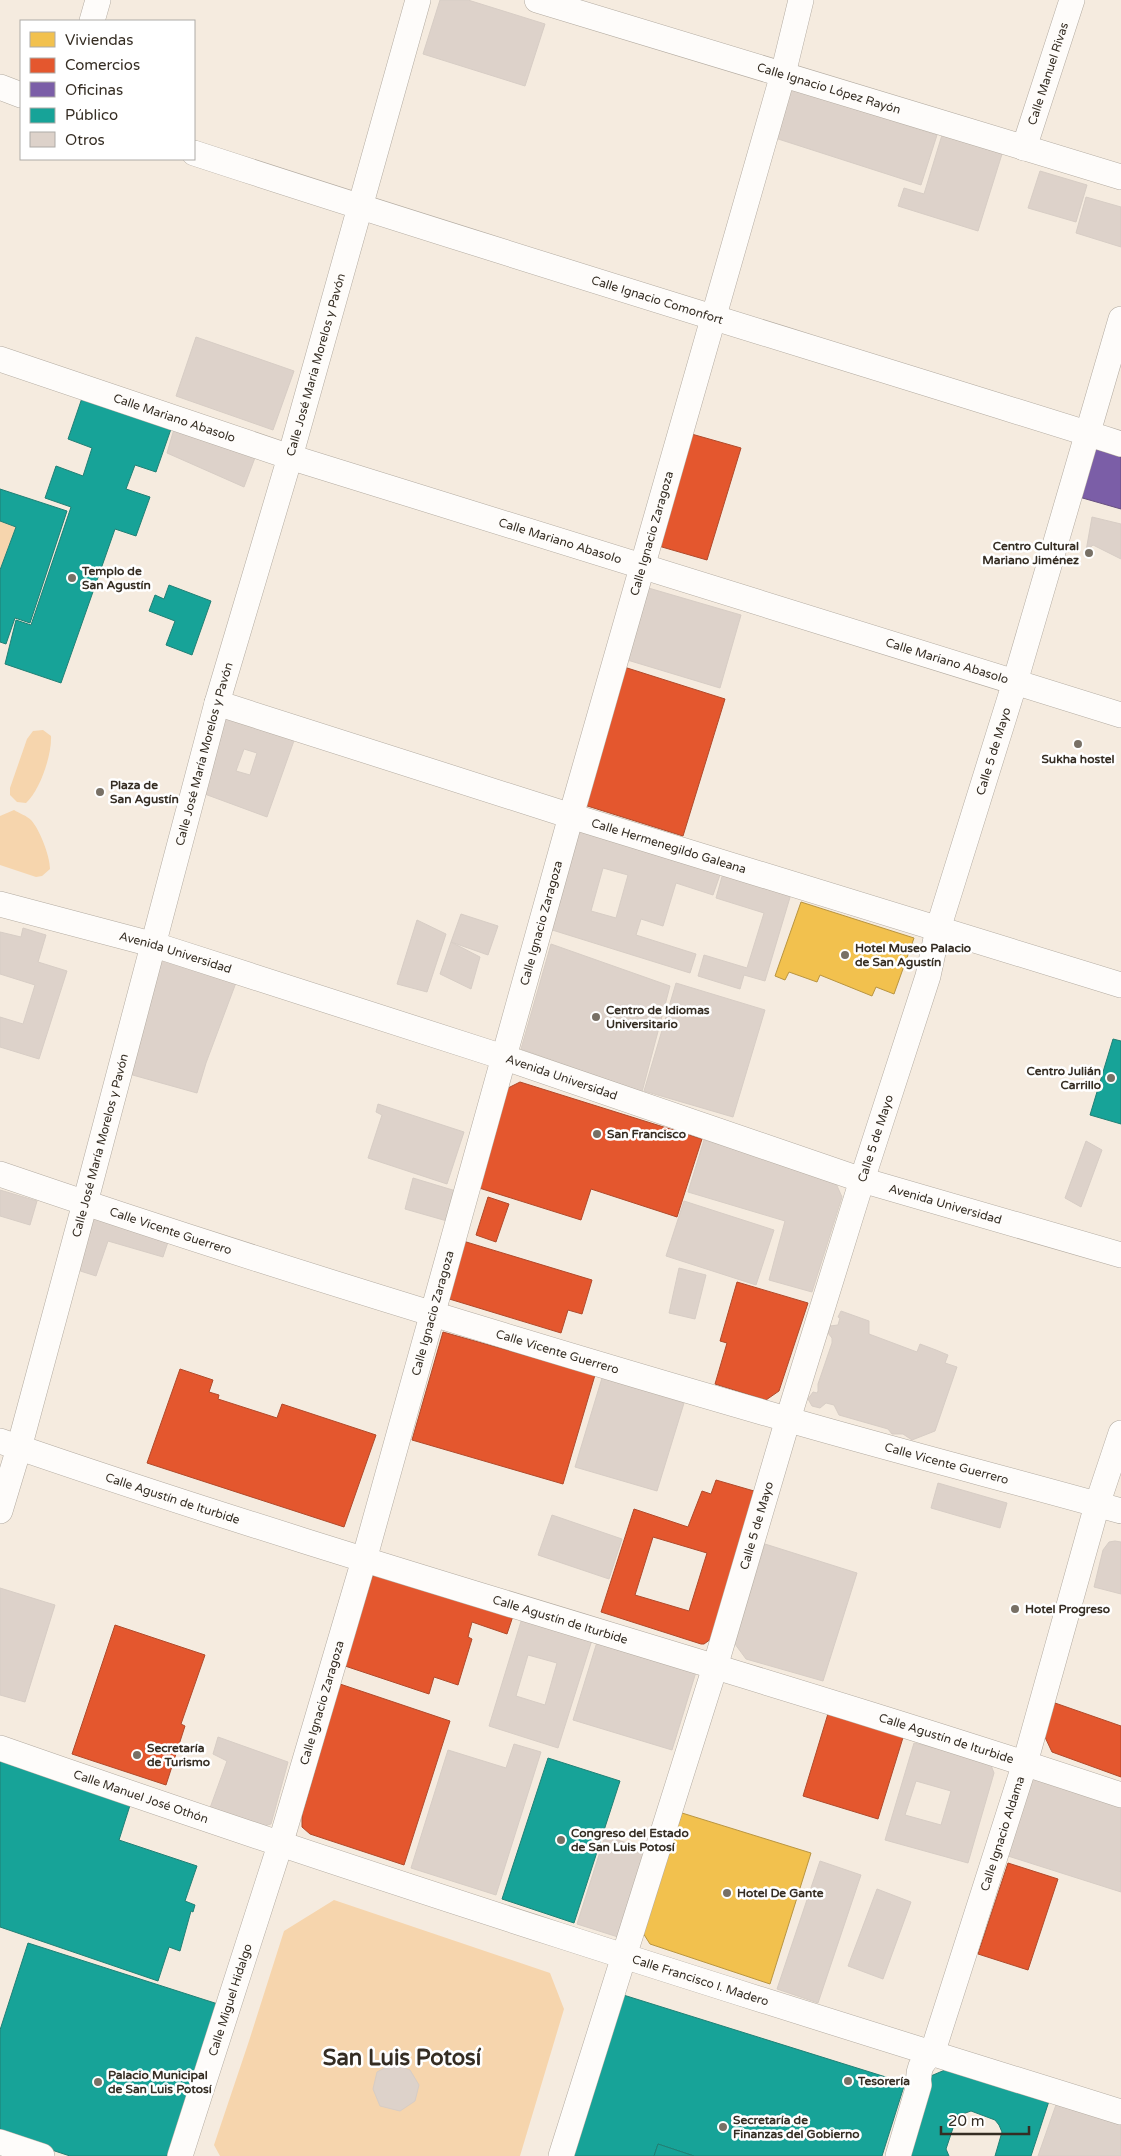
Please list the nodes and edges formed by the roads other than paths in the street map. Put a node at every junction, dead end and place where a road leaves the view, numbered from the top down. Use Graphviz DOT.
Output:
graph roads {
  1 [pos="98,0"];
  2 [pos="418,0"];
  3 [pos="537,0"];
  4 [pos="801,0"];
  5 [pos="1072,0"];
  6 [pos="92,20"];
  7 [pos="783,74"];
  8 [pos="0,87"];
  9 [pos="20,95"];
  10 [pos="1024,148"];
  11 [pos="195,153"];
  12 [pos="1121,177"];
  13 [pos="360,208"];
  14 [pos="712,318"];
  15 [pos="1121,319"];
  16 [pos="0,359"];
  17 [pos="1088,434"];
  18 [pos="1121,444"];
  19 [pos="290,457"];
  20 [pos="642,567"];
  21 [pos="1015,682"];
  22 [pos="217,703"];
  23 [pos="1121,715"];
  24 [pos="571,816"];
  25 [pos="0,904"];
  26 [pos="938,930"];
  27 [pos="155,945"];
  28 [pos="1121,985"];
  29 [pos="503,1056"];
  30 [pos="0,1174"];
  31 [pos="862,1180"];
  32 [pos="85,1203"];
  33 [pos="1121,1255"];
  34 [pos="433,1313"];
  35 [pos="788,1419"];
  36 [pos="1121,1433"];
  37 [pos="10,1444"];
  38 [pos="1097,1505"];
  39 [pos="0,1510"];
  40 [pos="1121,1511"];
  41 [pos="364,1560"];
  42 [pos="715,1667"];
  43 [pos="0,1748"];
  44 [pos="1025,1763"];
  45 [pos="1121,1794"];
  46 [pos="280,1845"];
  47 [pos="625,1957"];
  48 [pos="932,2054"];
  49 [pos="1121,2112"];
  50 [pos="0,2142"];
  51 [pos="42,2156"];
  52 [pos="180,2156"];
  53 [pos="560,2156"];
  54 [pos="898,2156"];
  1 -- 6 [label="street"];
  2 -- 13 [label="street, Calle José María Morelos y Pavón"];
  3 -- 7 [label="street, Calle Ignacio López Rayón"];
  4 -- 7 [label="street, Calle Ignacio Zaragoza"];
  5 -- 10 [label="street, Calle Manuel Rivas"];
  7 -- 10 [label="street, Calle Ignacio López Rayón"];
  7 -- 14 [label="street, Calle Ignacio Zaragoza"];
  8 -- 9 [label="street"];
  10 -- 12 [label="street, Calle Ignacio López Rayón"];
  11 -- 13 [label="street, Calle Ignacio Comonfort"];
  13 -- 14 [label="street, Calle Ignacio Comonfort"];
  13 -- 19 [label="street, Calle José María Morelos y Pavón"];
  14 -- 17 [label="street, Calle Ignacio Comonfort"];
  14 -- 20 [label="street, Calle Ignacio Zaragoza"];
  15 -- 17 [label="street, Calle 5 de Mayo"];
  16 -- 19 [label="street, Calle Mariano Abasolo"];
  17 -- 18 [label="street, Calle Ignacio Comonfort"];
  17 -- 21 [label="street, Calle 5 de Mayo"];
  19 -- 20 [label="street, Calle Mariano Abasolo"];
  19 -- 22 [label="street, Calle José María Morelos y Pavón"];
  20 -- 21 [label="street, Calle Mariano Abasolo"];
  20 -- 24 [label="street, Calle Ignacio Zaragoza"];
  21 -- 23 [label="street, Calle Mariano Abasolo"];
  21 -- 26 [label="street, Calle 5 de Mayo"];
  22 -- 24 [label="street, Calle Hermenegildo Galeana"];
  22 -- 27 [label="street, Calle José María Morelos y Pavón"];
  24 -- 26 [label="street, Calle Hermenegildo Galeana"];
  24 -- 29 [label="street, Calle Ignacio Zaragoza"];
  25 -- 27 [label="street, Avenida Universidad"];
  26 -- 28 [label="street, Calle Hermenegildo Galeana"];
  26 -- 31 [label="street, Calle 5 de Mayo"];
  27 -- 29 [label="street, Avenida Universidad"];
  27 -- 32 [label="street, Calle José María Morelos y Pavón"];
  29 -- 31 [label="street, Avenida Universidad"];
  29 -- 34 [label="street, Calle Ignacio Zaragoza"];
  30 -- 32 [label="street, Calle Vicente Guerrero"];
  31 -- 33 [label="street, Avenida Universidad"];
  31 -- 35 [label="street, Calle 5 de Mayo"];
  32 -- 34 [label="street, Calle Vicente Guerrero"];
  32 -- 37 [label="street, Calle José María Morelos y Pavón"];
  34 -- 35 [label="street, Calle Vicente Guerrero"];
  34 -- 41 [label="street, Calle Ignacio Zaragoza"];
  35 -- 38 [label="street, Calle Vicente Guerrero"];
  35 -- 42 [label="street, Calle 5 de Mayo"];
  36 -- 38 [label="street, Calle Ignacio Aldama"];
  37 -- 39 [label="street, Calle José María Morelos y Pavón"];
  37 -- 41 [label="street, Calle Agustín de Iturbide"];
  38 -- 40 [label="street, Calle Vicente Guerrero"];
  38 -- 44 [label="street, Calle Ignacio Aldama"];
  41 -- 42 [label="street, Calle Agustín de Iturbide"];
  41 -- 46 [label="street, Calle Ignacio Zaragoza"];
  42 -- 44 [label="street, Calle Agustín de Iturbide"];
  42 -- 47 [label="street, Calle 5 de Mayo"];
  43 -- 46 [label="street, Calle Manuel José Othón"];
  44 -- 45 [label="street, Calle Agustín de Iturbide"];
  44 -- 48 [label="street, Calle Ignacio Aldama"];
  46 -- 47 [label="street, Calle Francisco I. Madero"];
  46 -- 52 [label="street, Calle Miguel Hidalgo"];
  47 -- 48 [label="street, Calle Francisco I. Madero"];
  47 -- 53 [label="street, Calle 5 de Mayo"];
  48 -- 49 [label="street, Calle Francisco I. Madero"];
  48 -- 54 [label="street, Calle Ignacio Aldama"];
  50 -- 51 [label="street"];
}
